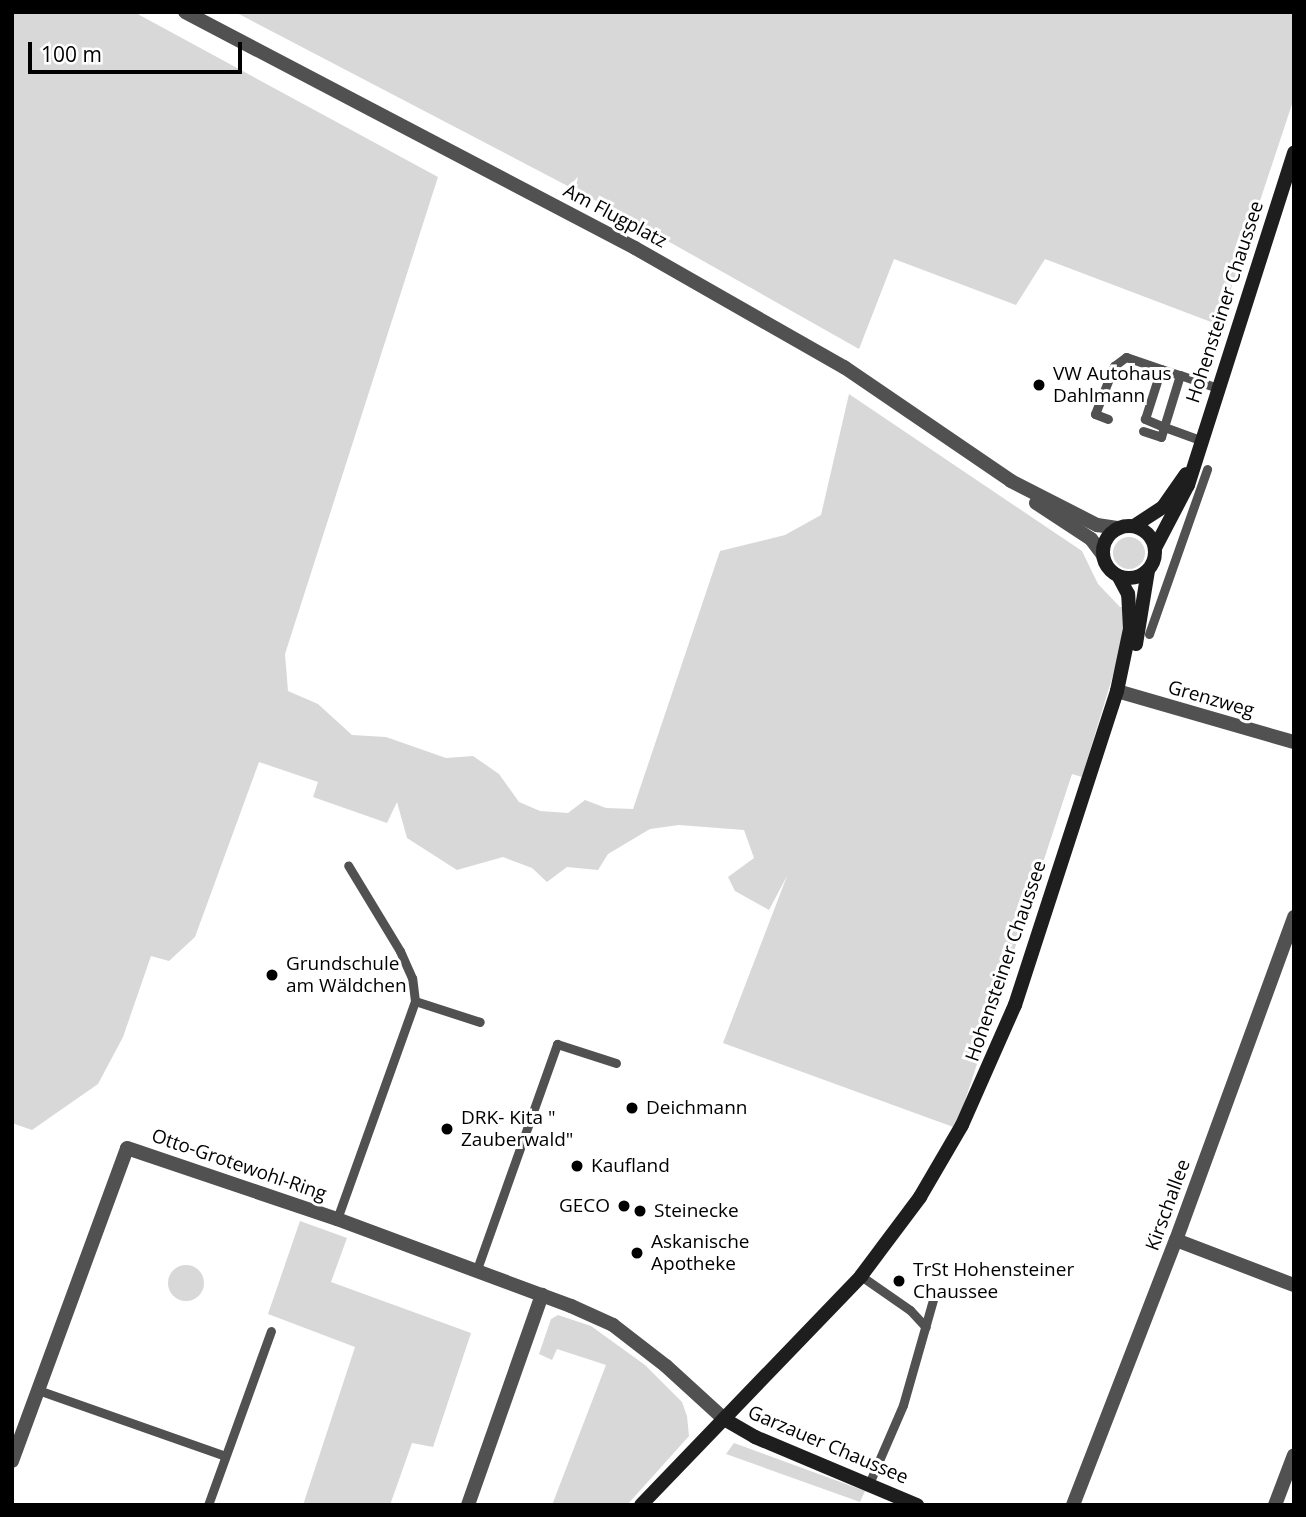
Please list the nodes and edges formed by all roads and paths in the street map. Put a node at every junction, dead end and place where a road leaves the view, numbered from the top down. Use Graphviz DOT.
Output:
graph roads {
  1 [pos="185,12"];
  2 [pos="1294,153"];
  3 [pos="1161,369"];
  4 [pos="1180,375"];
  5 [pos="1217,388"];
  6 [pos="1108,419"];
  7 [pos="1164,427"];
  8 [pos="1143,431"];
  9 [pos="1200,440"];
  10 [pos="1200,467"];
  11 [pos="1011,481"];
  12 [pos="1134,526"];
  13 [pos="1119,528"];
  14 [pos="1155,548"];
  15 [pos="1103,555"];
  16 [pos="1148,571"];
  17 [pos="1119,576"];
  18 [pos="1149,634"];
  19 [pos="1117,691"];
  20 [pos="1294,742"];
  21 [pos="348,865"];
  22 [pos="1294,917"];
  23 [pos="415,1001"];
  24 [pos="480,1022"];
  25 [pos="616,1063"];
  26 [pos="337,1219"];
  27 [pos="1176,1240"];
  28 [pos="477,1269"];
  29 [pos="861,1276"];
  30 [pos="1294,1285"];
  31 [pos="935,1293"];
  32 [pos="542,1295"];
  33 [pos="926,1327"];
  34 [pos="271,1331"];
  35 [pos="38,1390"];
  36 [pos="724,1419"];
  37 [pos="1294,1455"];
  38 [pos="225,1456"];
  39 [pos="12,1461"];
  40 [pos="869,1486"];
  41 [pos="208,1505"];
  42 [pos="468,1505"];
  43 [pos="641,1505"];
  44 [pos="918,1505"];
  45 [pos="1073,1505"];
  46 [pos="1275,1505"];
  1 -- 11 [label="street, Am Flugplatz"];
  2 -- 5 [label="main road, Hohensteiner Chaussee"];
  3 -- 4 [label="lane"];
  3 -- 6 [label="lane"];
  3 -- 7 [label="lane"];
  4 -- 5 [label="lane"];
  4 -- 7 [label="lane"];
  5 -- 9 [label="main road, Hohensteiner Chaussee"];
  7 -- 8 [label="lane"];
  7 -- 9 [label="lane"];
  9 -- 10 [label="main road, Hohensteiner Chaussee"];
  10 -- 12 [label="main road, Hohensteiner Chaussee"];
  10 -- 14 [label="main road, Hohensteiner Chaussee"];
  10 -- 18 [label="lane"];
  11 -- 13 [label="street, Am Flugplatz"];
  11 -- 15 [label="street, Am Flugplatz"];
  12 -- 13 [label="main road"];
  12 -- 14 [label="main road"];
  13 -- 15 [label="main road"];
  14 -- 16 [label="main road"];
  15 -- 17 [label="main road"];
  16 -- 17 [label="main road"];
  16 -- 19 [label="main road, Hohensteiner Chaussee"];
  17 -- 19 [label="main road, Hohensteiner Chaussee"];
  19 -- 20 [label="street, Grenzweg"];
  19 -- 29 [label="main road, Hohensteiner Chaussee"];
  21 -- 23 [label="lane"];
  22 -- 27 [label="street, Kirschallee"];
  23 -- 24 [label="lane"];
  23 -- 26 [label="lane"];
  25 -- 28 [label="lane"];
  26 -- 28 [label="street, Otto-Grotewohl-Ring"];
  26 -- 35 [label="street, Otto-Grotewohl-Ring"];
  27 -- 30 [label="street"];
  27 -- 45 [label="street, Kirschallee"];
  28 -- 32 [label="street, Otto-Grotewohl-Ring"];
  29 -- 33 [label="lane"];
  29 -- 36 [label="main road, Hohensteiner Chaussee"];
  31 -- 33 [label="lane"];
  32 -- 36 [label="street, Otto-Grotewohl-Ring"];
  32 -- 42 [label="street"];
  33 -- 40 [label="lane"];
  34 -- 38 [label="lane"];
  35 -- 38 [label="lane"];
  35 -- 39 [label="street, Otto-Grotewohl-Ring"];
  36 -- 40 [label="main road, Garzauer Chaussee"];
  36 -- 43 [label="main road, Hohensteiner Chaussee"];
  37 -- 46 [label="street"];
  38 -- 41 [label="lane"];
  40 -- 44 [label="main road, Garzauer Chaussee"];
}
